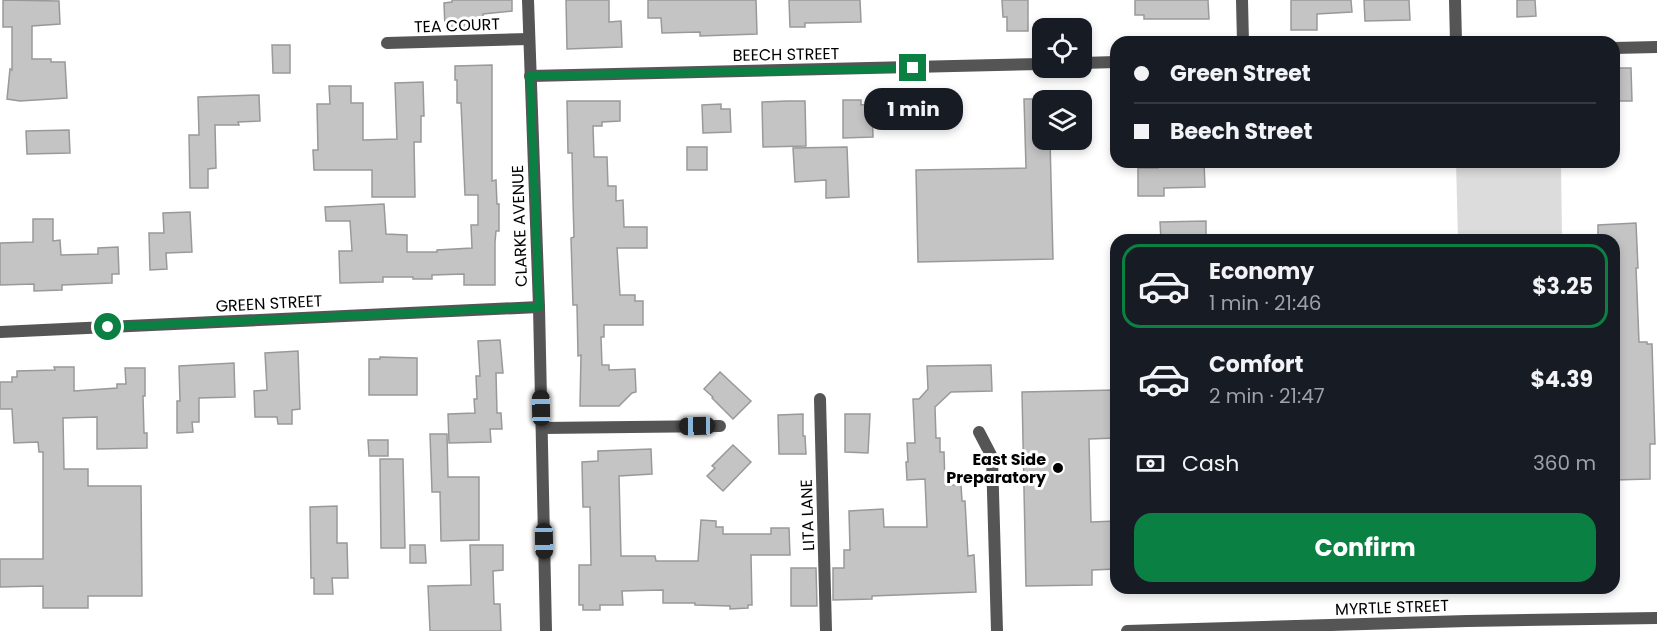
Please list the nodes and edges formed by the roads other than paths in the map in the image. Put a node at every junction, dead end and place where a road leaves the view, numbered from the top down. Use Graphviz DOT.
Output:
graph roads {
  1 [pos="528,0"];
  2 [pos="1242,0"];
  3 [pos="1455,0"];
  4 [pos="1244,36"];
  5 [pos="1456,36"];
  6 [pos="528,39"];
  7 [pos="387,43"];
  8 [pos="1657,47"];
  9 [pos="1620,48"];
  10 [pos="1110,62"];
  11 [pos="1092,63"];
  12 [pos="1032,64"];
  13 [pos="530,76"];
  14 [pos="539,307"];
  15 [pos="0,332"];
  16 [pos="820,399"];
  17 [pos="720,426"];
  18 [pos="542,428"];
  19 [pos="979,432"];
  20 [pos="1657,618"];
  21 [pos="1467,626"];
  22 [pos="546,631"];
  23 [pos="826,631"];
  24 [pos="997,631"];
  25 [pos="1127,631"];
  1 -- 6 [label="street, CLARKE AVENUE"];
  2 -- 4 [label="street"];
  3 -- 5 [label="street"];
  6 -- 7 [label="street, TEA COURT"];
  6 -- 13 [label="street, CLARKE AVENUE"];
  8 -- 9 [label="street"];
  10 -- 11 [label="street"];
  12 -- 13 [label="street, BEECH STREET"];
  13 -- 14 [label="street, CLARKE AVENUE"];
  14 -- 15 [label="street, GREEN STREET"];
  14 -- 18 [label="street, CLARKE AVENUE"];
  16 -- 23 [label="street, LITA LANE"];
  17 -- 18 [label="street"];
  18 -- 22 [label="street, CLARKE AVENUE"];
  19 -- 24 [label="street"];
  20 -- 21 [label="street, MYRTLE STREET"];
  21 -- 25 [label="street, MYRTLE STREET"];
}
